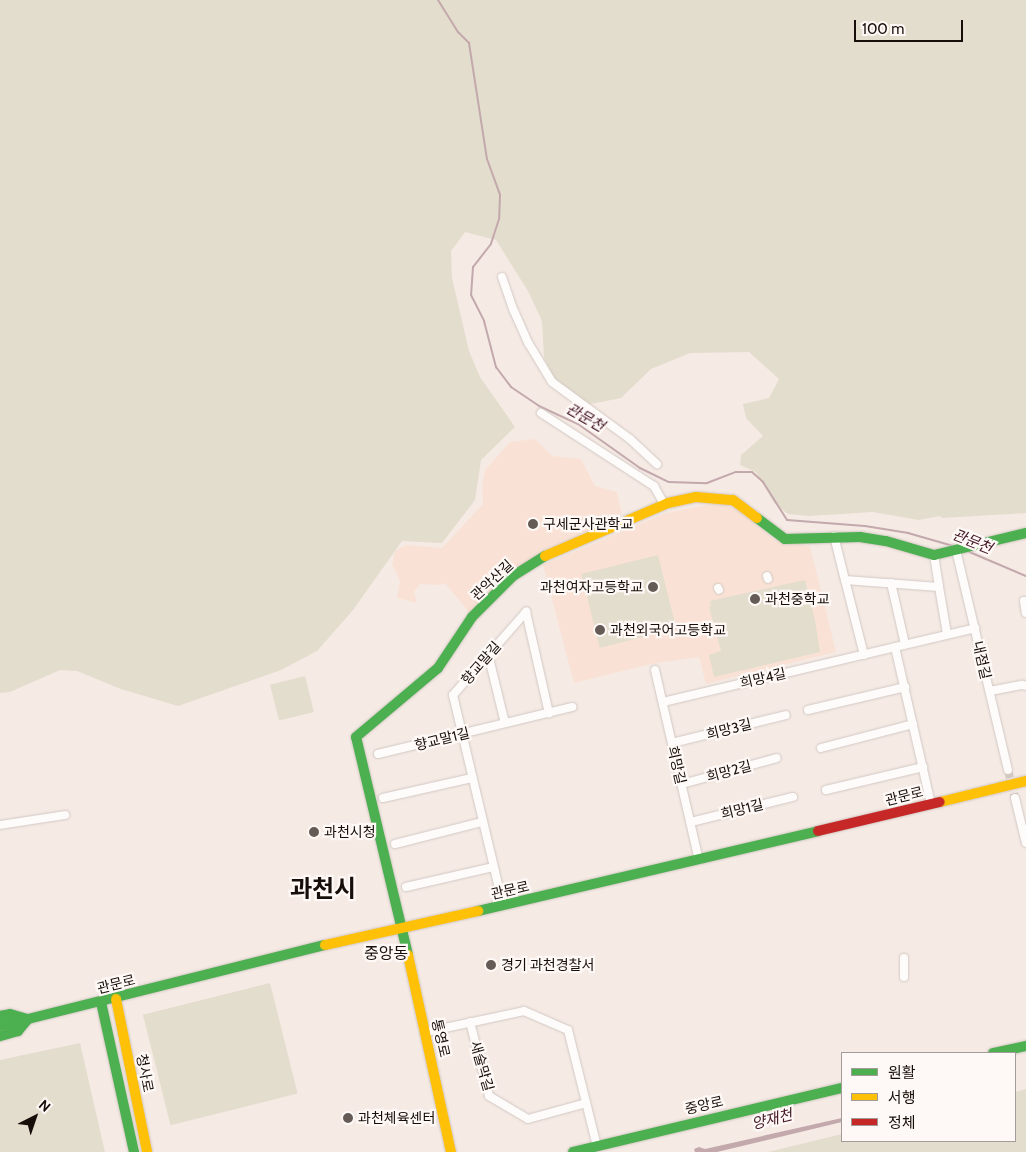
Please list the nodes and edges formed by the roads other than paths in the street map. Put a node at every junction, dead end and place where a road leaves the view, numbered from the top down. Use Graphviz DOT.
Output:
graph roads {
  1 [pos="502,278"];
  2 [pos="541,413"];
  3 [pos="657,464"];
  4 [pos="664,504"];
  5 [pos="1026,533"];
  6 [pos="834,536"];
  7 [pos="957,550"];
  8 [pos="934,554"];
  9 [pos="846,580"];
  10 [pos="892,583"];
  11 [pos="938,587"];
  12 [pos="1026,601"];
  13 [pos="1026,613"];
  14 [pos="975,628"];
  15 [pos="947,634"];
  16 [pos="905,644"];
  17 [pos="895,647"];
  18 [pos="488,654"];
  19 [pos="864,655"];
  20 [pos="654,670"];
  21 [pos="1026,686"];
  22 [pos="906,687"];
  23 [pos="990,691"];
  24 [pos="663,702"];
  25 [pos="572,707"];
  26 [pos="808,710"];
  27 [pos="548,713"];
  28 [pos="786,715"];
  29 [pos="505,724"];
  30 [pos="913,724"];
  31 [pos="462,734"];
  32 [pos="672,743"];
  33 [pos="821,748"];
  34 [pos="378,754"];
  35 [pos="777,758"];
  36 [pos="923,767"];
  37 [pos="1008,770"];
  38 [pos="472,778"];
  39 [pos="1026,782"];
  40 [pos="682,784"];
  41 [pos="826,790"];
  42 [pos="793,797"];
  43 [pos="383,798"];
  44 [pos="1015,798"];
  45 [pos="931,804"];
  46 [pos="64,815"];
  47 [pos="482,822"];
  48 [pos="691,822"];
  49 [pos="0,825"];
  50 [pos="395,844"];
  51 [pos="1026,844"];
  52 [pos="699,860"];
  53 [pos="493,867"];
  54 [pos="406,887"];
  55 [pos="503,905"];
  56 [pos="400,930"];
  57 [pos="904,958"];
  58 [pos="904,977"];
  59 [pos="116,999"];
  60 [pos="101,1002"];
  61 [pos="0,1016"];
  62 [pos="28,1019"];
  63 [pos="470,1022"];
  64 [pos="0,1026"];
  65 [pos="426,1032"];
  66 [pos="0,1036"];
  67 [pos="1026,1046"];
  68 [pos="998,1052"];
  69 [pos="841,1088"];
  70 [pos="586,1103"];
  71 [pos="597,1146"];
  72 [pos="134,1152"];
  73 [pos="147,1152"];
  74 [pos="451,1152"];
  75 [pos="573,1152"];
  1 -- 3 [label="street"];
  2 -- 4 [label="street"];
  4 -- 6 [label="street, 관악산길"];
  4 -- 56 [label="street, 관악산길"];
  5 -- 7 [label="street, 관악산길"];
  6 -- 8 [label="street, 관악산길"];
  6 -- 9 [label="street"];
  7 -- 8 [label="street, 관악산길"];
  7 -- 14 [label="street, 내점길"];
  8 -- 11 [label="street"];
  9 -- 10 [label="street"];
  9 -- 19 [label="street"];
  10 -- 11 [label="street"];
  10 -- 16 [label="street"];
  11 -- 15 [label="street"];
  12 -- 13 [label="street"];
  14 -- 15 [label="street, 희망4길"];
  14 -- 23 [label="street, 내점길"];
  15 -- 16 [label="street, 희망4길"];
  16 -- 17 [label="street, 희망4길"];
  17 -- 19 [label="street, 희망4길"];
  17 -- 22 [label="street"];
  18 -- 27 [label="street, 향교말길"];
  18 -- 29 [label="street"];
  18 -- 31 [label="street, 향교말길"];
  19 -- 24 [label="street, 희망4길"];
  20 -- 24 [label="street, 희망길"];
  21 -- 23 [label="street"];
  22 -- 26 [label="street"];
  22 -- 30 [label="street"];
  23 -- 37 [label="street, 내점길"];
  24 -- 32 [label="street, 희망길"];
  25 -- 27 [label="street, 향교말1길"];
  27 -- 29 [label="street, 향교말1길"];
  28 -- 32 [label="street, 희망3길"];
  29 -- 31 [label="street, 향교말1길"];
  30 -- 33 [label="street"];
  30 -- 36 [label="street"];
  31 -- 34 [label="street, 향교말1길"];
  31 -- 38 [label="street, 향교말길"];
  32 -- 40 [label="street, 희망길"];
  35 -- 40 [label="street, 희망2길"];
  36 -- 41 [label="street"];
  36 -- 45 [label="street"];
  38 -- 43 [label="street"];
  38 -- 47 [label="street, 향교말길"];
  39 -- 45 [label="street, 관문로"];
  40 -- 48 [label="street, 희망길"];
  42 -- 48 [label="street, 희망1길"];
  44 -- 51 [label="street"];
  45 -- 52 [label="street, 관문로"];
  46 -- 49 [label="street"];
  47 -- 50 [label="street"];
  47 -- 53 [label="street, 향교말길"];
  48 -- 52 [label="street, 희망길"];
  52 -- 55 [label="street, 관문로"];
  53 -- 54 [label="street"];
  53 -- 55 [label="street, 향교말길"];
  55 -- 56 [label="street, 관문로"];
  56 -- 59 [label="street, 관문로"];
  56 -- 65 [label="street, 통영로"];
  57 -- 58 [label="street"];
  59 -- 60 [label="street, 관문로"];
  59 -- 73 [label="street, 청사로"];
  60 -- 62 [label="street, 관문로"];
  60 -- 72 [label="street, 청사로"];
  61 -- 62 [label="street"];
  62 -- 64 [label="street, 관문로"];
  62 -- 66 [label="street"];
  63 -- 65 [label="street, 새술막길"];
  63 -- 70 [label="street, 새술막길"];
  63 -- 70 [label="street, 새술막길"];
  65 -- 74 [label="street, 통영로"];
  67 -- 68 [label="street"];
  69 -- 71 [label="street, 중앙로"];
  70 -- 71 [label="street, 새술막길"];
  71 -- 75 [label="street, 중앙로"];
}
